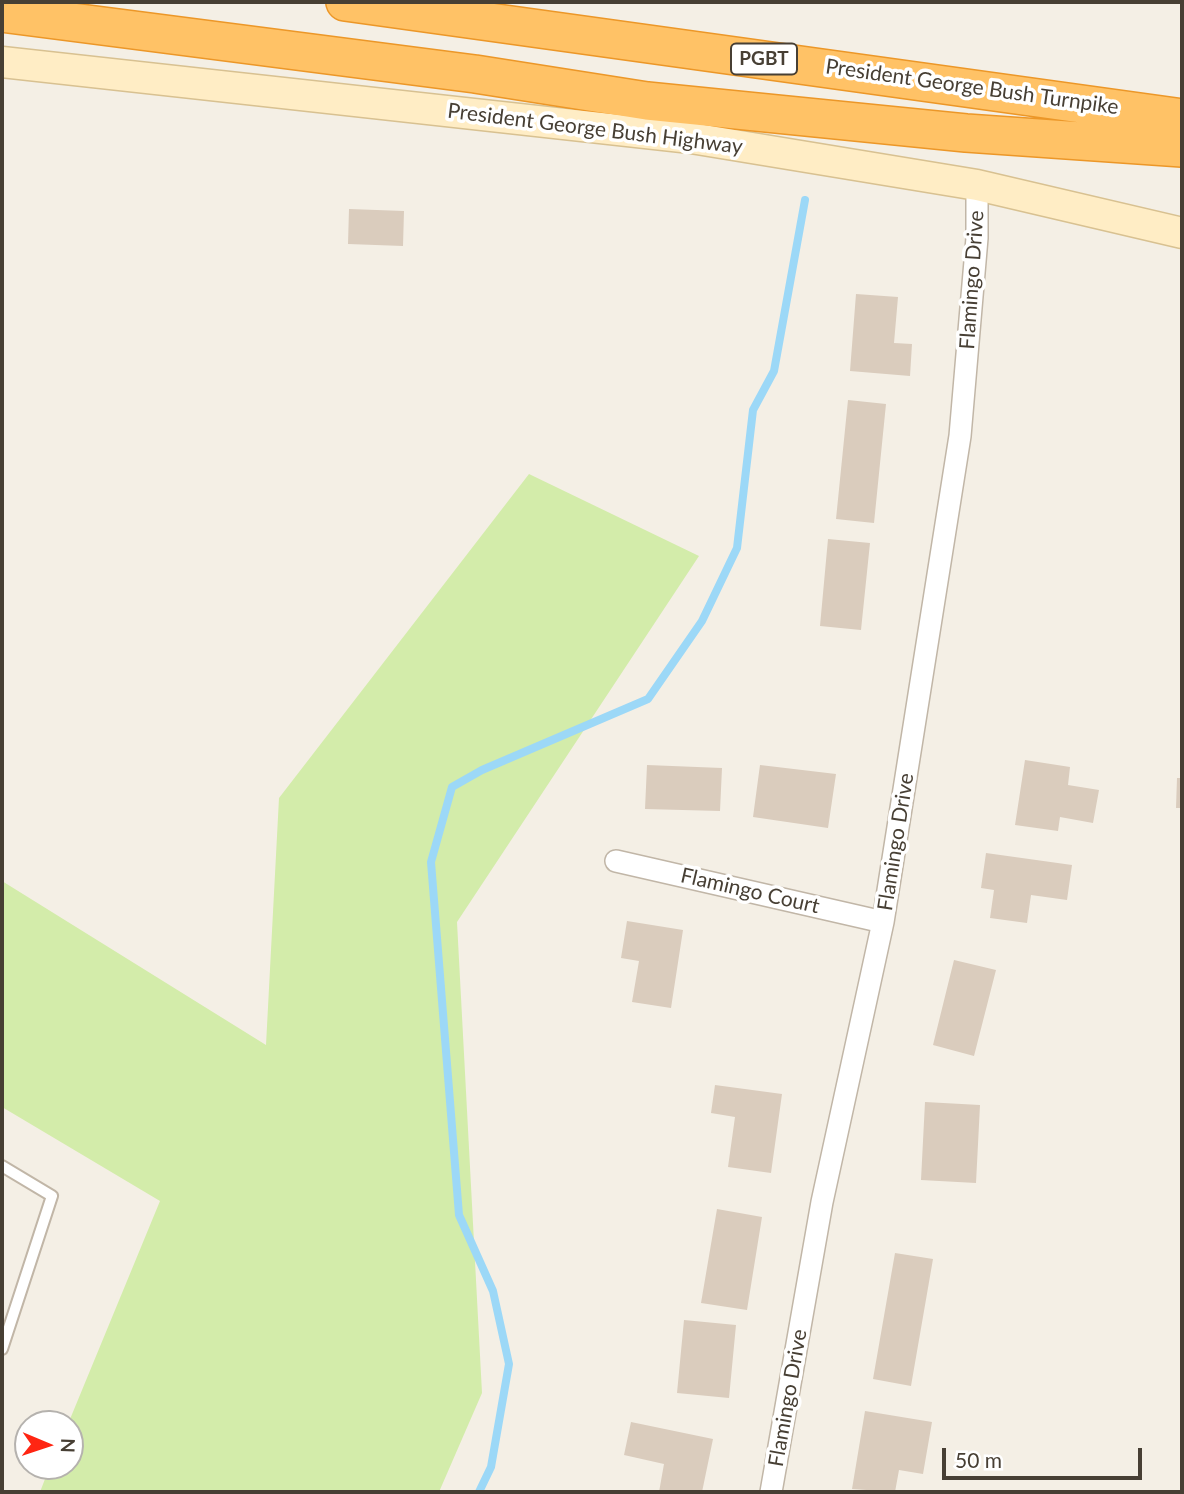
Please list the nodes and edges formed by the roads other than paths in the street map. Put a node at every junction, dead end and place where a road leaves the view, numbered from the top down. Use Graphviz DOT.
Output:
graph roads {
  1 [pos="345,2"];
  2 [pos="2,13"];
  3 [pos="2,62"];
  4 [pos="1182,118"];
  5 [pos="1182,148"];
  6 [pos="977,185"];
  7 [pos="1182,233"];
  8 [pos="616,861"];
  9 [pos="883,922"];
  10 [pos="2,1166"];
  11 [pos="2,1349"];
  12 [pos="771,1492"];
  1 -- 4 [label="highway, President George Bush Turnpike / PGBT"];
  2 -- 5 [label="highway"];
  3 -- 6 [label="main road, President George Bush Highway"];
  6 -- 7 [label="main road, President George Bush Highway"];
  6 -- 9 [label="street, Flamingo Drive"];
  8 -- 9 [label="street, Flamingo Court"];
  9 -- 12 [label="street, Flamingo Drive"];
  10 -- 11 [label="lane"];
}
